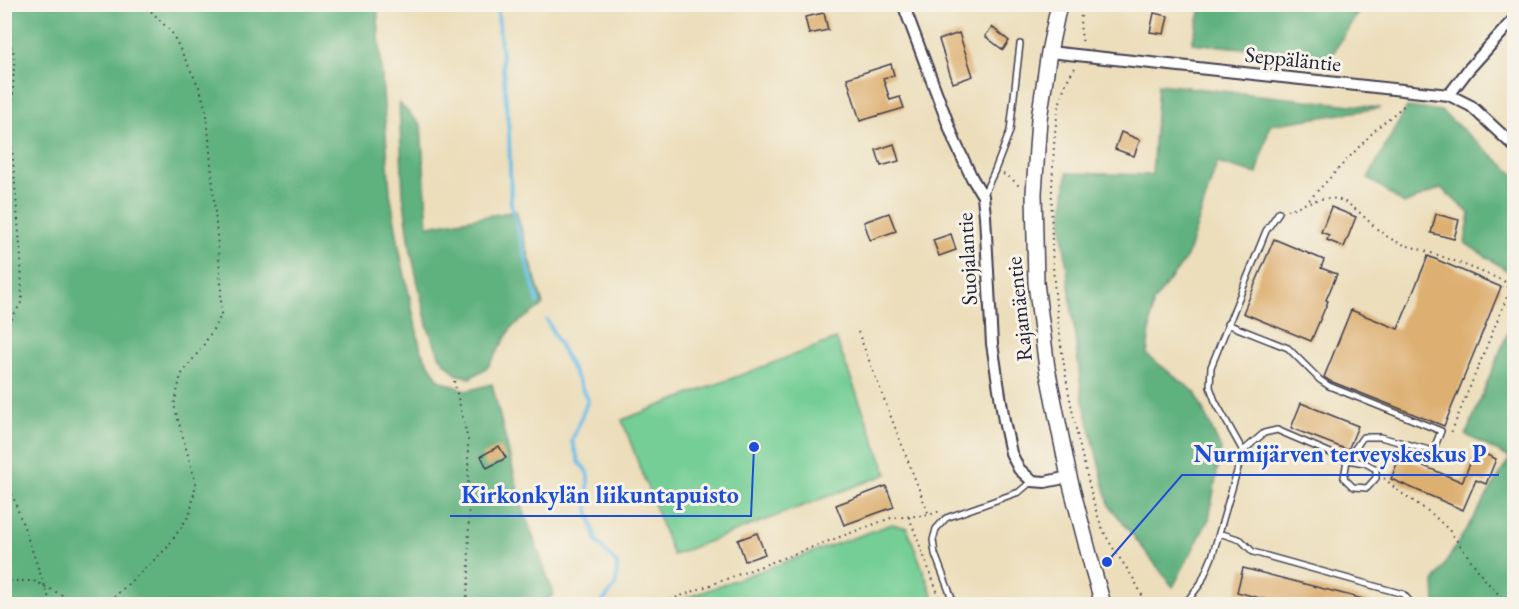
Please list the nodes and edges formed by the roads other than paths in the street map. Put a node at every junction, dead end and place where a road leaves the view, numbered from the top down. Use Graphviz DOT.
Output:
graph roads {
  1 [pos="903,4"];
  2 [pos="1059,4"];
  3 [pos="1515,19"];
  4 [pos="1020,44"];
  5 [pos="1049,52"];
  6 [pos="1449,95"];
  7 [pos="1515,146"];
  8 [pos="983,196"];
  9 [pos="1279,212"];
  10 [pos="1227,324"];
  11 [pos="1243,451"];
  12 [pos="1347,460"];
  13 [pos="1069,477"];
  14 [pos="1032,481"];
  15 [pos="1219,533"];
  16 [pos="954,604"];
  17 [pos="1103,604"];
  18 [pos="1185,604"];
  19 [pos="1412,604"];
  1 -- 8 [label="street, Suojalantie"];
  2 -- 5 [label="main road, Rajamäentie"];
  3 -- 6 [label="street"];
  4 -- 8 [label="lane"];
  5 -- 6 [label="street, Seppäläntie"];
  5 -- 13 [label="main road, Rajamäentie"];
  6 -- 7 [label="street, Seppäläntie"];
  8 -- 14 [label="street, Suojalantie"];
  9 -- 10 [label="lane"];
  10 -- 11 [label="lane"];
  10 -- 12 [label="lane"];
  11 -- 12 [label="lane"];
  11 -- 15 [label="lane"];
  12 -- 12 [label="lane"];
  13 -- 14 [label="street"];
  13 -- 17 [label="main road, Rajamäentie"];
  14 -- 16 [label="lane"];
  15 -- 18 [label="lane"];
  15 -- 19 [label="lane"];
}
